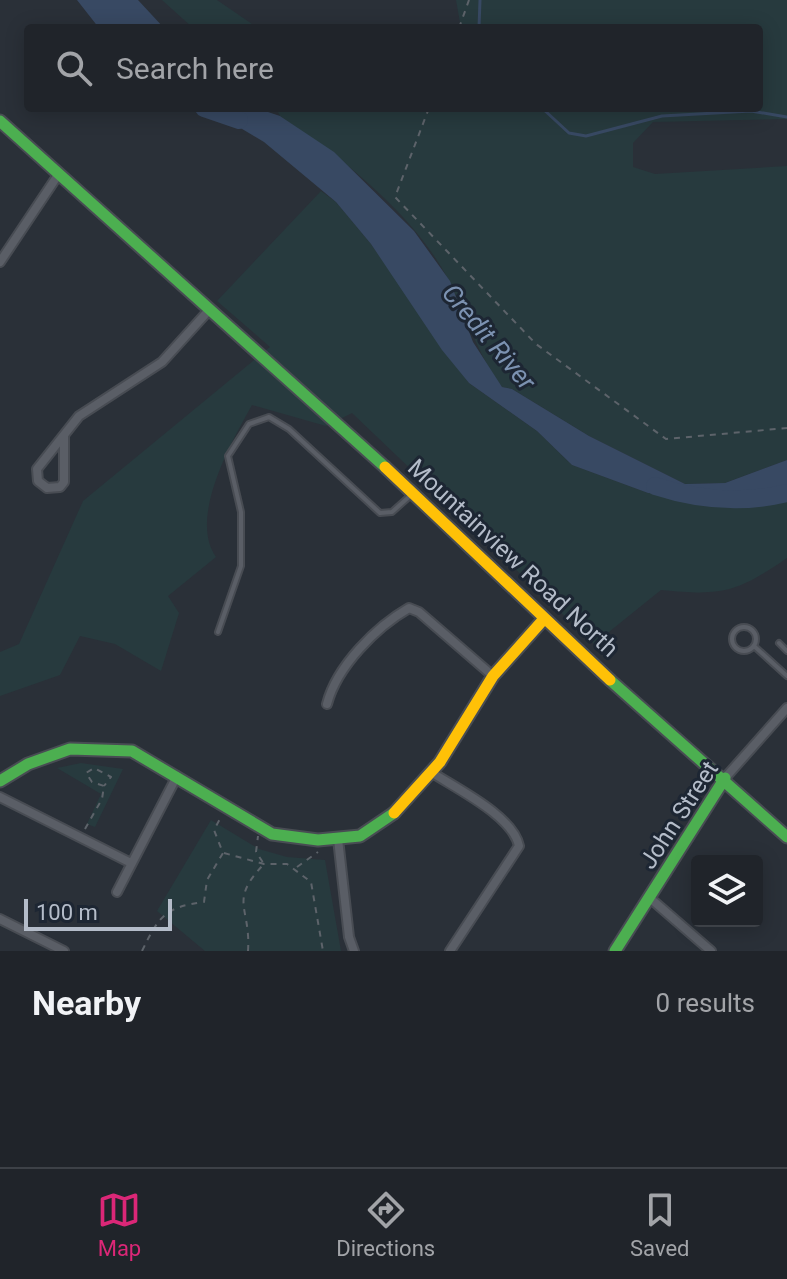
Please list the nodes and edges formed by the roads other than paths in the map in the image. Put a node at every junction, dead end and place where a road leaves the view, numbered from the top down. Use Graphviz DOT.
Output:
graph roads {
  1 [pos="0,121"];
  2 [pos="58,175"];
  3 [pos="0,262"];
  4 [pos="210,309"];
  5 [pos="64,437"];
  6 [pos="412,494"];
  7 [pos="543,620"];
  8 [pos="218,632"];
  9 [pos="779,643"];
  10 [pos="754,646"];
  11 [pos="787,651"];
  12 [pos="493,676"];
  13 [pos="787,676"];
  14 [pos="327,704"];
  15 [pos="787,708"];
  16 [pos="431,772"];
  17 [pos="177,776"];
  18 [pos="725,778"];
  19 [pos="0,781"];
  20 [pos="0,797"];
  21 [pos="786,835"];
  22 [pos="338,839"];
  23 [pos="129,862"];
  24 [pos="117,892"];
  25 [pos="651,899"];
  26 [pos="0,919"];
  27 [pos="64,951"];
  28 [pos="354,951"];
  29 [pos="450,951"];
  30 [pos="615,951"];
  31 [pos="711,951"];
  1 -- 2 [label="main road, Mountainview Road North"];
  2 -- 3 [label="street"];
  2 -- 4 [label="main road, Mountainview Road North"];
  4 -- 5 [label="street"];
  4 -- 6 [label="main road, Mountainview Road North"];
  5 -- 5 [label="street"];
  6 -- 7 [label="main road, Mountainview Road North"];
  6 -- 8 [label="lane"];
  7 -- 12 [label="main road"];
  7 -- 18 [label="main road, Mountainview Road North"];
  9 -- 11 [label="lane"];
  10 -- 10 [label="lane"];
  10 -- 13 [label="lane"];
  12 -- 14 [label="street"];
  12 -- 16 [label="main road"];
  15 -- 18 [label="street, John Street"];
  16 -- 22 [label="main road"];
  16 -- 29 [label="street"];
  17 -- 19 [label="main road"];
  17 -- 22 [label="main road"];
  17 -- 23 [label="street"];
  18 -- 21 [label="main road, Mountainview Road North"];
  18 -- 25 [label="main road, John Street"];
  20 -- 23 [label="street"];
  22 -- 28 [label="street"];
  23 -- 24 [label="street"];
  25 -- 30 [label="main road, John Street"];
  25 -- 31 [label="street"];
  26 -- 27 [label="street"];
}
